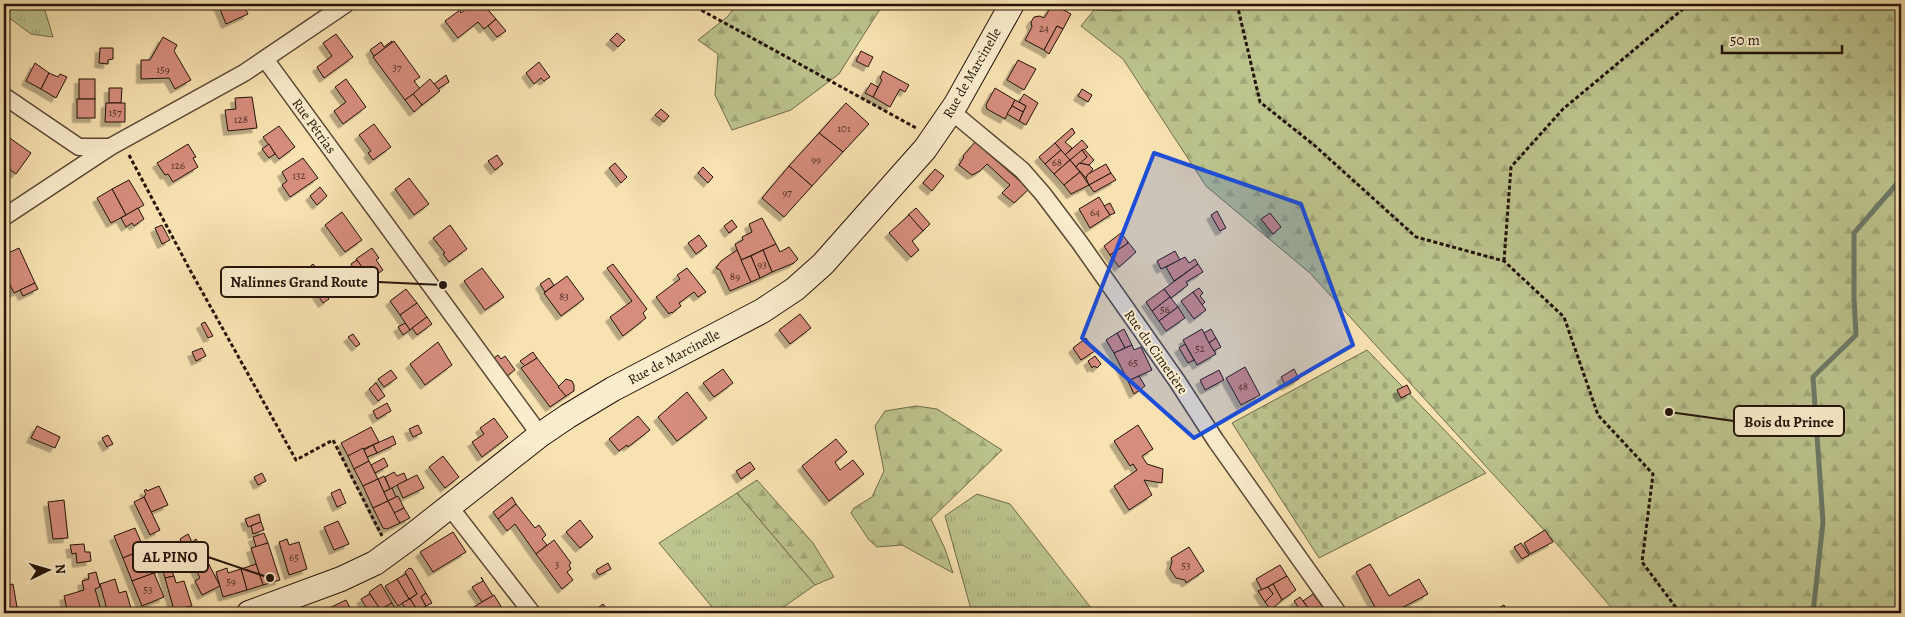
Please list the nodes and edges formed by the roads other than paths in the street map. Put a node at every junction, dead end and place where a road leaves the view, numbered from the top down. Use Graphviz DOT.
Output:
graph roads {
  1 [pos="346,4"];
  2 [pos="1012,4"];
  3 [pos="266,60"];
  4 [pos="4,96"];
  5 [pos="951,111"];
  6 [pos="116,144"];
  7 [pos="4,216"];
  8 [pos="540,434"];
  9 [pos="449,506"];
  10 [pos="249,613"];
  11 [pos="532,613"];
  12 [pos="1338,613"];
  1 -- 3 [label="street"];
  2 -- 5 [label="street, Rue de Marcinelle"];
  3 -- 6 [label="street"];
  3 -- 8 [label="street, Rue Pétrias"];
  4 -- 6 [label="street"];
  5 -- 8 [label="street, Rue de Marcinelle"];
  5 -- 12 [label="street, Rue du Cimetière"];
  6 -- 7 [label="street"];
  8 -- 9 [label="street, Rue de Marcinelle"];
  9 -- 10 [label="street, Rue de Marcinelle"];
  9 -- 11 [label="street"];
}
